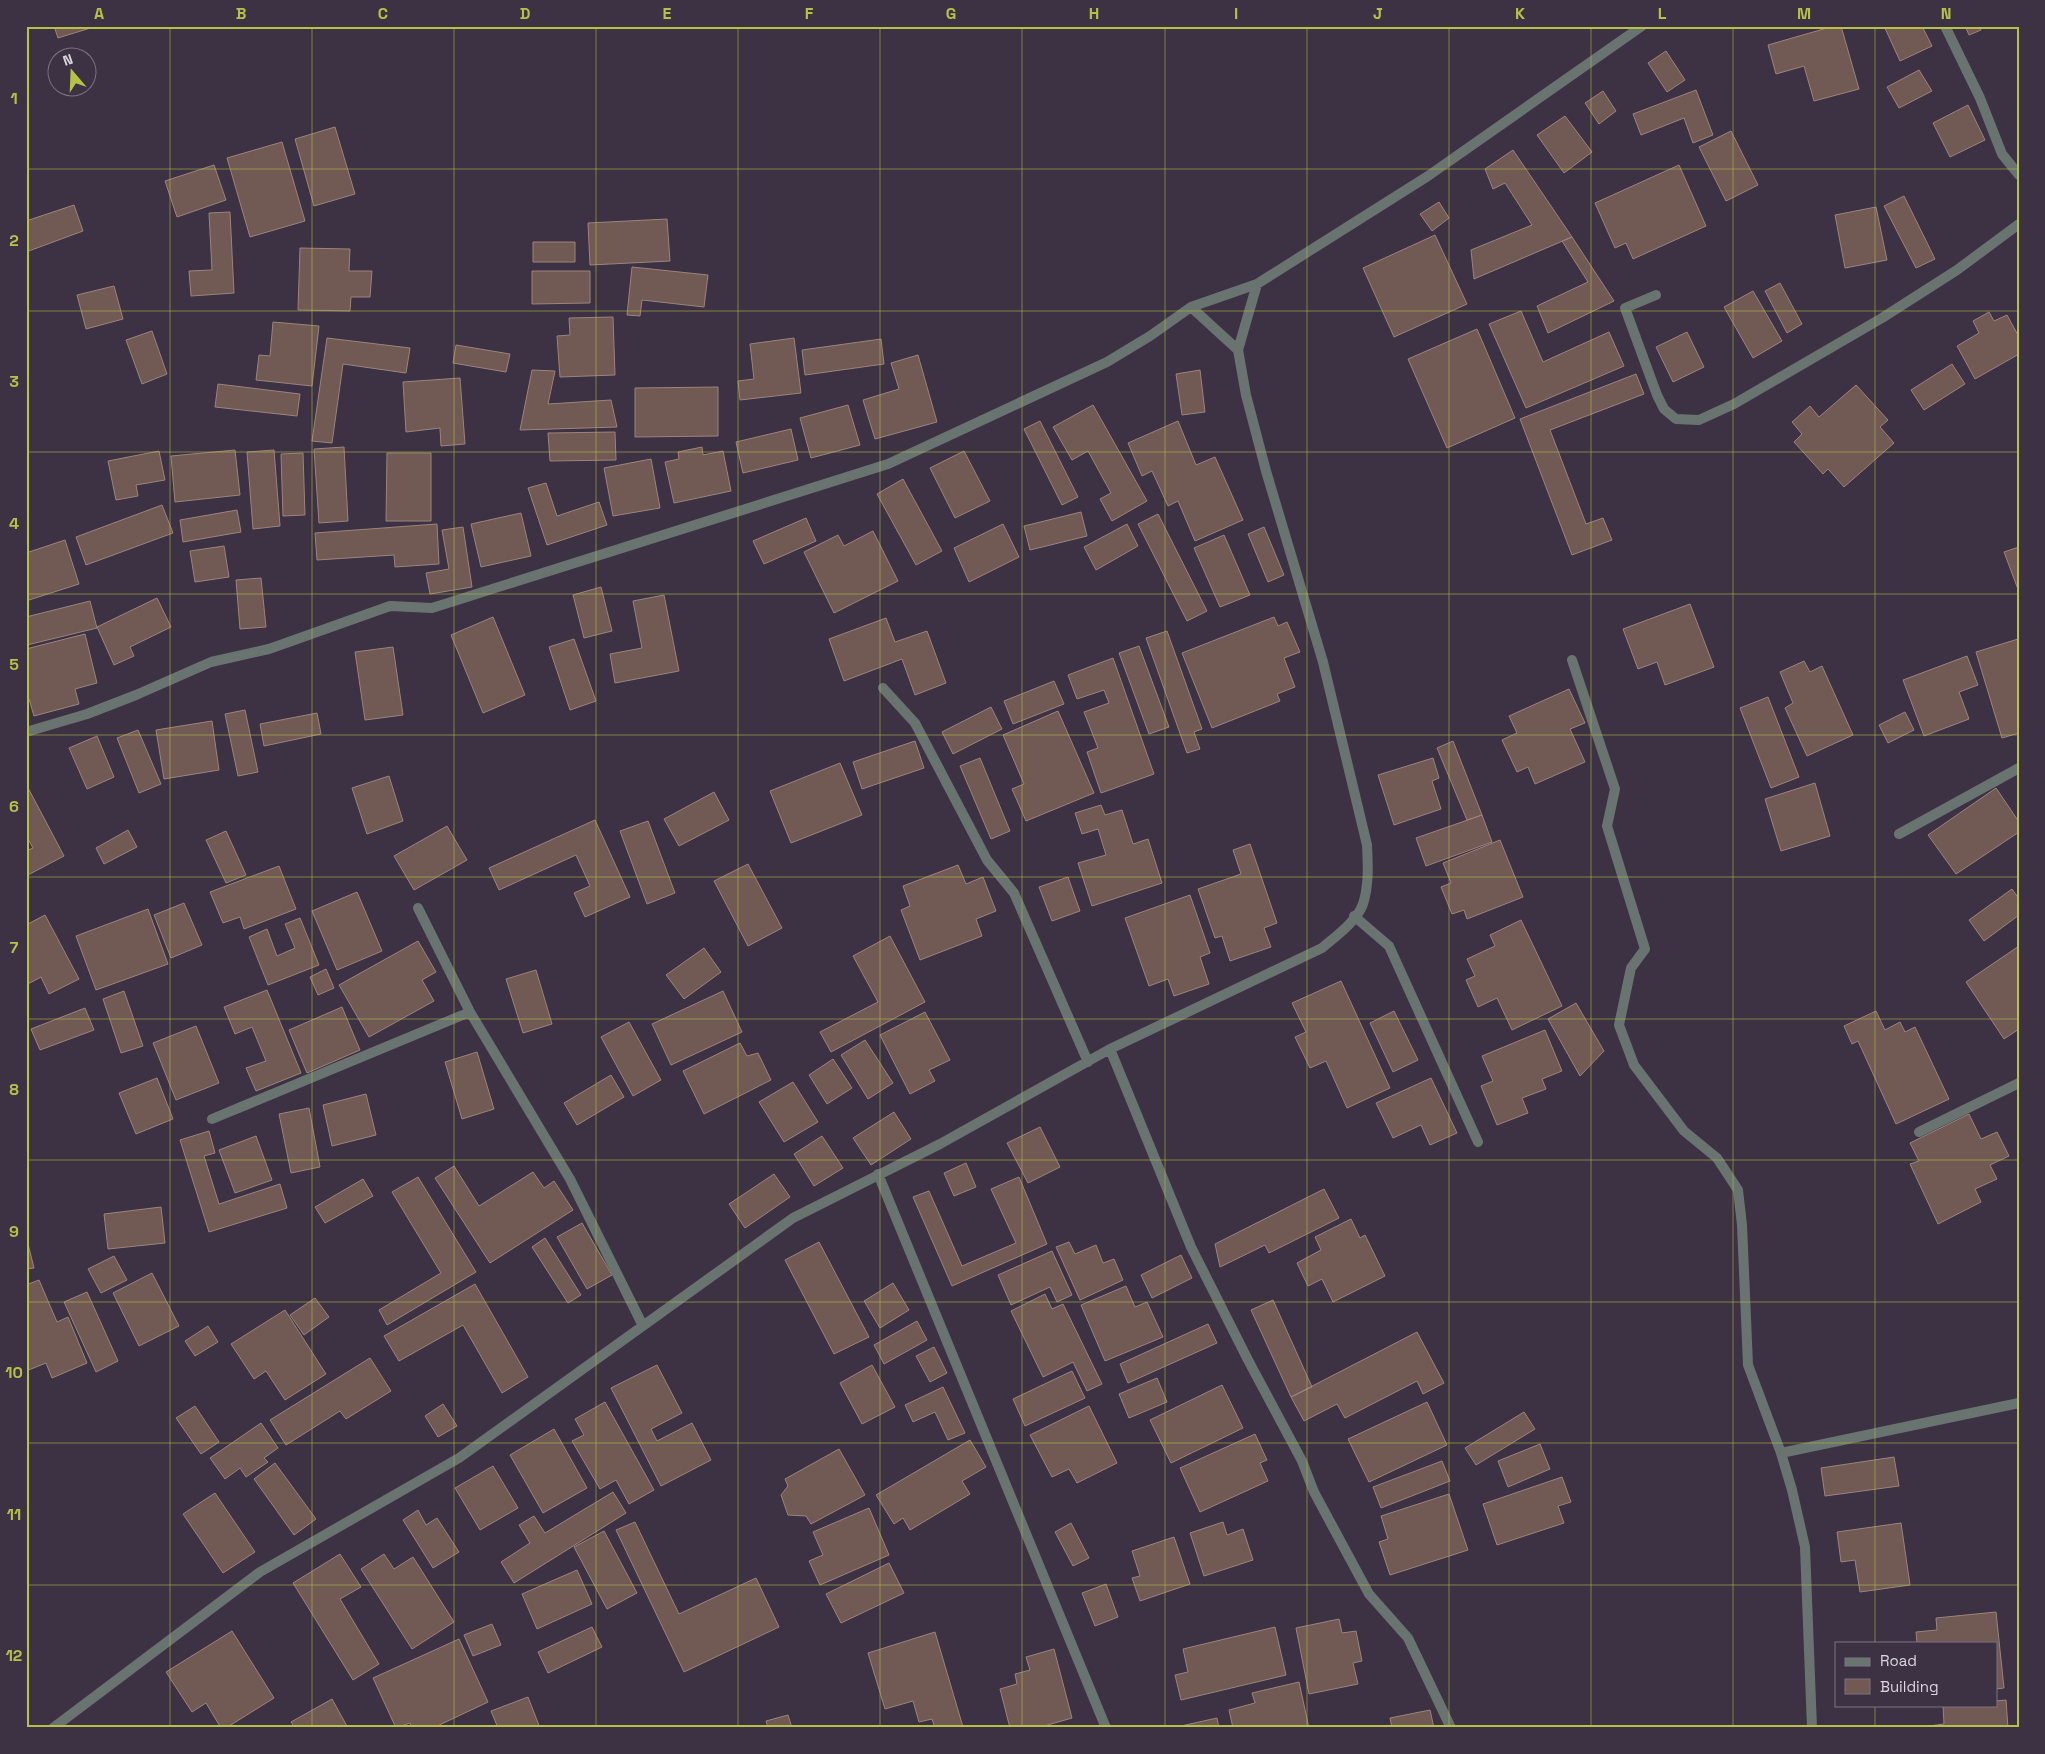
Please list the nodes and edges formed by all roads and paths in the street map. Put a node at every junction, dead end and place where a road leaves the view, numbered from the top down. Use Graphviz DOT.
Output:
graph roads {
  1 [pos="1642,26"];
  2 [pos="1945,26"];
  3 [pos="2019,175"];
  4 [pos="2019,224"];
  5 [pos="1257,284"];
  6 [pos="1656,295"];
  7 [pos="1192,307"];
  8 [pos="1238,350"];
  9 [pos="1572,660"];
  10 [pos="883,688"];
  11 [pos="26,732"];
  12 [pos="2019,768"];
  13 [pos="1899,834"];
  14 [pos="418,908"];
  15 [pos="1354,916"];
  16 [pos="470,1012"];
  17 [pos="1110,1049"];
  18 [pos="1088,1062"];
  19 [pos="2019,1083"];
  20 [pos="212,1119"];
  21 [pos="1919,1132"];
  22 [pos="1478,1142"];
  23 [pos="878,1174"];
  24 [pos="643,1326"];
  25 [pos="2019,1403"];
  26 [pos="1781,1453"];
  27 [pos="53,1728"];
  28 [pos="1106,1728"];
  29 [pos="1451,1728"];
  30 [pos="1812,1728"];
  1 -- 5 [label="street"];
  2 -- 3 [label="street"];
  4 -- 6 [label="street"];
  5 -- 7 [label="street"];
  5 -- 8 [label="street"];
  7 -- 8 [label="street"];
  7 -- 11 [label="street"];
  8 -- 15 [label="street"];
  9 -- 26 [label="street"];
  10 -- 18 [label="street"];
  12 -- 13 [label="street"];
  14 -- 16 [label="street"];
  15 -- 17 [label="street"];
  15 -- 22 [label="street"];
  16 -- 20 [label="street"];
  16 -- 24 [label="street"];
  17 -- 18 [label="street"];
  17 -- 29 [label="street"];
  18 -- 23 [label="street"];
  19 -- 21 [label="street"];
  23 -- 24 [label="street"];
  23 -- 28 [label="street"];
  24 -- 27 [label="street"];
  25 -- 26 [label="street"];
  26 -- 30 [label="street"];
}
